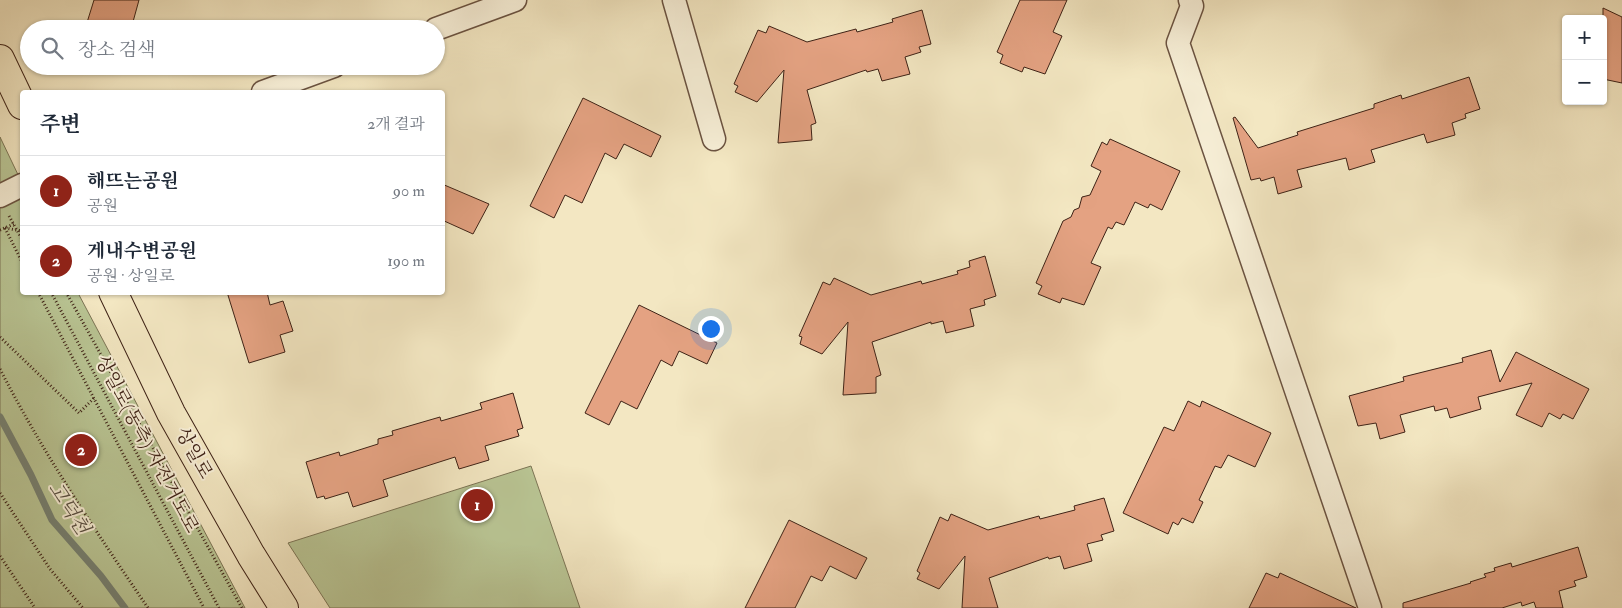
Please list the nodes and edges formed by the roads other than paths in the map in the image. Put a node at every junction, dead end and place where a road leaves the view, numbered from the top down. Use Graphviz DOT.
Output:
graph roads {
  1 [pos="516,0"];
  2 [pos="674,0"];
  3 [pos="1190,0"];
  4 [pos="445,26"];
  5 [pos="0,59"];
  6 [pos="309,75"];
  7 [pos="268,90"];
  8 [pos="20,101"];
  9 [pos="714,139"];
  10 [pos="20,186"];
  11 [pos="0,196"];
  12 [pos="114,295"];
  13 [pos="284,608"];
  14 [pos="1370,608"];
  1 -- 4 [label="street"];
  2 -- 9 [label="street"];
  3 -- 14 [label="street"];
  5 -- 8 [label="main road"];
  6 -- 7 [label="street"];
  10 -- 11 [label="street"];
  12 -- 13 [label="main road, 상일로"];
}
